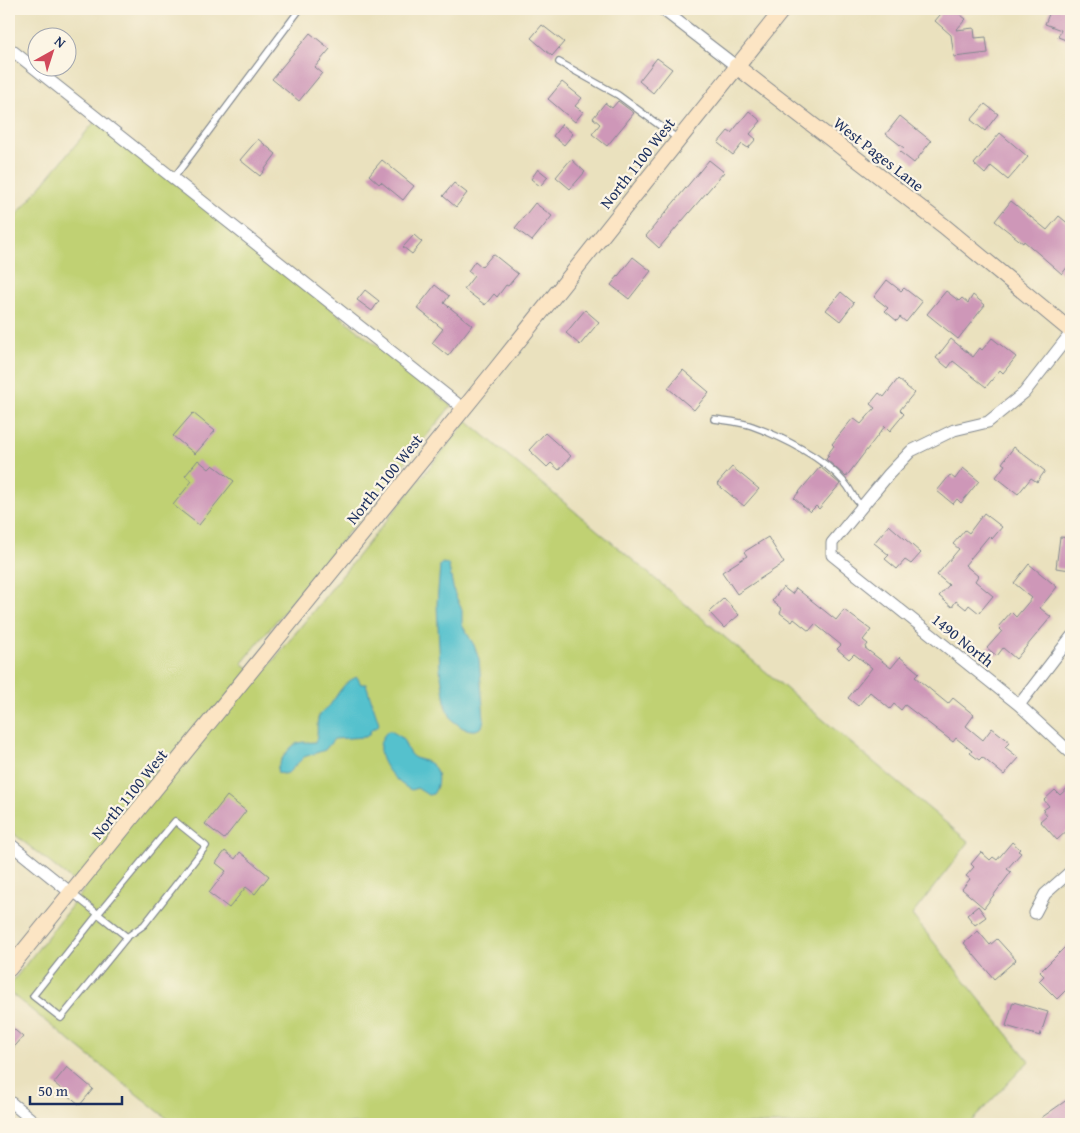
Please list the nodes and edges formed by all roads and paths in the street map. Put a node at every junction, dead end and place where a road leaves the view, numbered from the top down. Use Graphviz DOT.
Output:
graph roads {
  1 [pos="300,9"];
  2 [pos="662,9"];
  3 [pos="783,9"];
  4 [pos="9,48"];
  5 [pos="559,62"];
  6 [pos="736,66"];
  7 [pos="678,139"];
  8 [pos="172,179"];
  9 [pos="1071,332"];
  10 [pos="464,409"];
  11 [pos="714,419"];
  12 [pos="863,506"];
  13 [pos="1071,637"];
  14 [pos="1019,705"];
  15 [pos="1071,753"];
  16 [pos="9,843"];
  17 [pos="1071,871"];
  18 [pos="71,893"];
  19 [pos="1035,913"];
  20 [pos="98,914"];
  21 [pos="127,937"];
  22 [pos="9,969"];
  23 [pos="9,1101"];
  24 [pos="38,1124"];
  1 -- 8 [label="lane"];
  2 -- 6 [label="street, West Pages Lane"];
  3 -- 6 [label="street, North 1100 West"];
  4 -- 8 [label="street"];
  5 -- 7 [label="lane"];
  6 -- 7 [label="street, North 1100 West"];
  6 -- 9 [label="street, West Pages Lane"];
  7 -- 10 [label="street, North 1100 West"];
  8 -- 10 [label="street"];
  9 -- 12 [label="street"];
  10 -- 18 [label="street, North 1100 West"];
  11 -- 12 [label="lane"];
  12 -- 14 [label="street, 1490 North"];
  13 -- 14 [label="street"];
  14 -- 15 [label="street, 1490 North"];
  16 -- 18 [label="street"];
  17 -- 19 [label="street"];
  18 -- 20 [label="lane"];
  18 -- 22 [label="street, North 1100 West"];
  20 -- 21 [label="lane"];
  20 -- 21 [label="lane"];
  20 -- 21 [label="lane"];
  23 -- 24 [label="street"];
}
